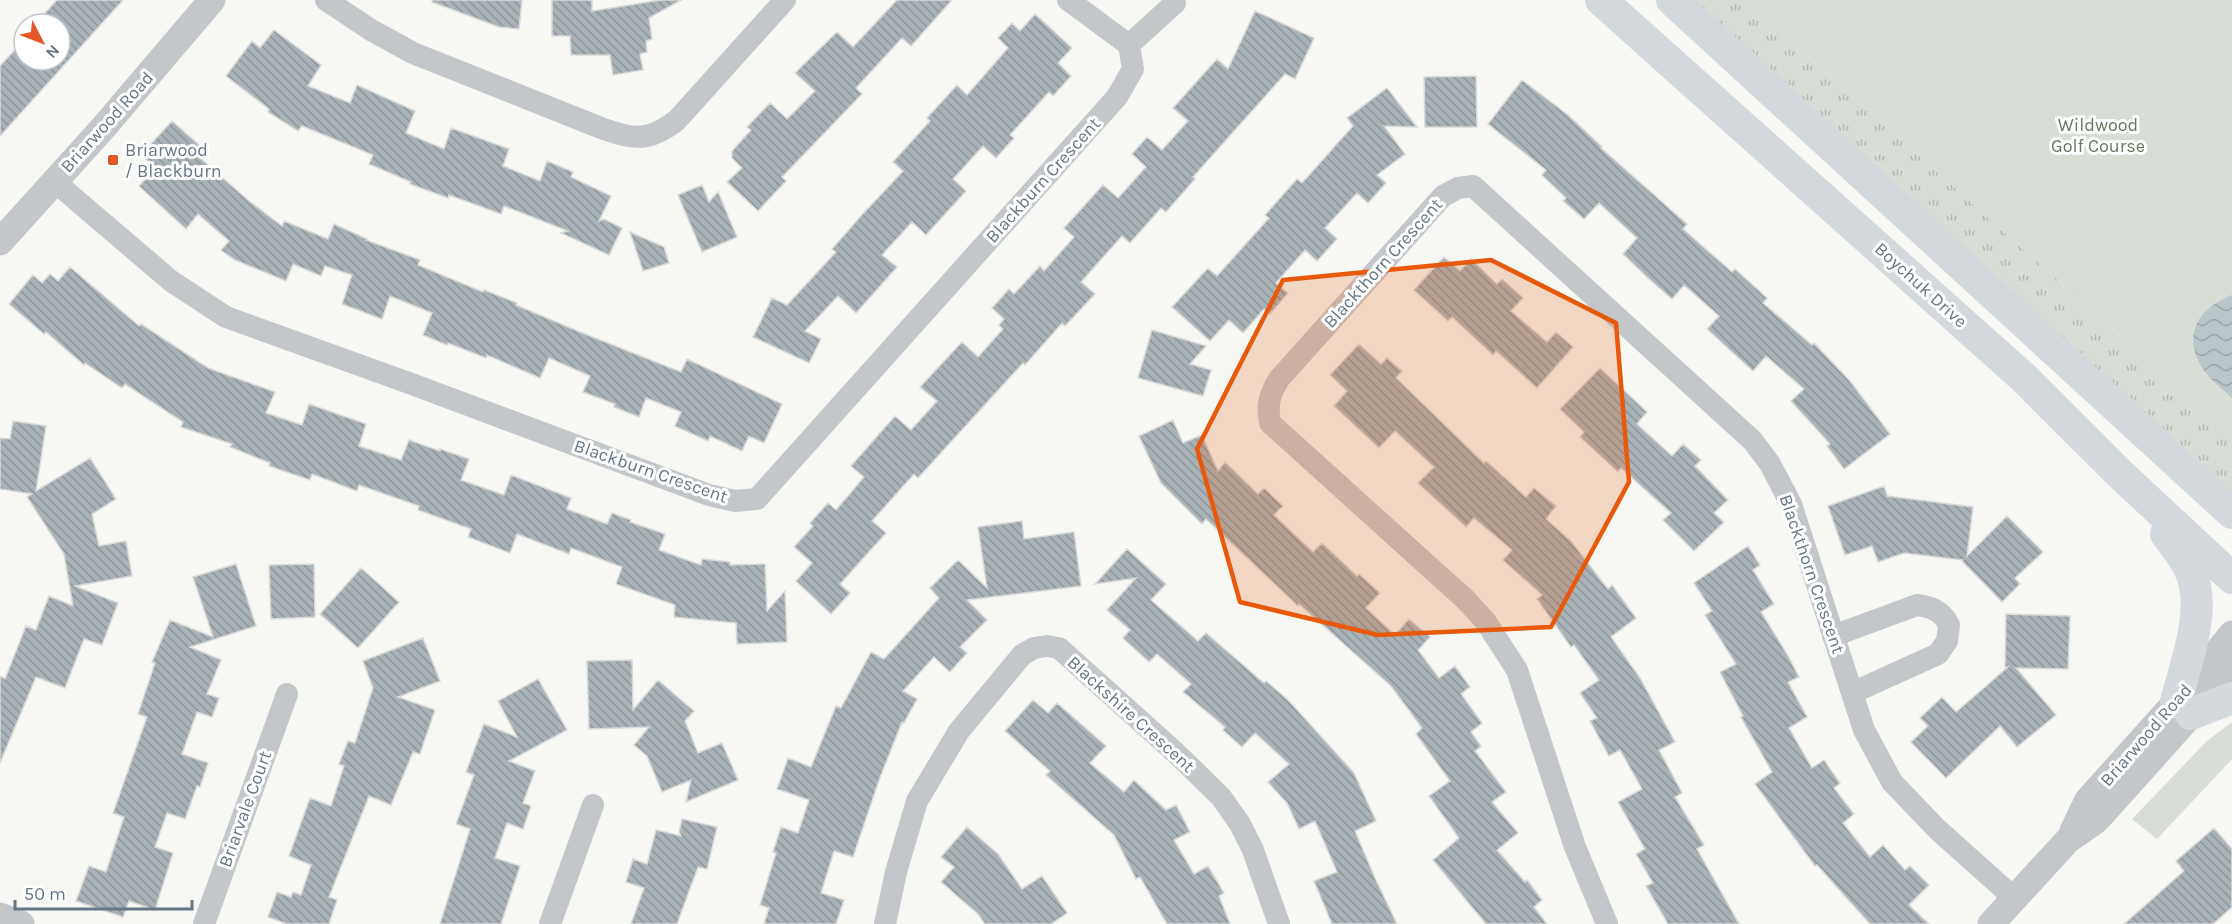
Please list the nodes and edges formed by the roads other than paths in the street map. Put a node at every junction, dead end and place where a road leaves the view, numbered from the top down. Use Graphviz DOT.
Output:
graph roads {
  1 [pos="212,0"];
  2 [pos="326,0"];
  3 [pos="785,0"];
  4 [pos="1068,0"];
  5 [pos="1601,0"];
  6 [pos="1672,0"];
  7 [pos="1174,3"];
  8 [pos="1130,45"];
  9 [pos="54,181"];
  10 [pos="0,242"];
  11 [pos="2120,474"];
  12 [pos="2232,513"];
  13 [pos="2232,578"];
  14 [pos="2232,634"];
  15 [pos="1833,636"];
  16 [pos="2232,669"];
  17 [pos="1852,693"];
  18 [pos="287,694"];
  19 [pos="2232,698"];
  20 [pos="2184,708"];
  21 [pos="593,804"];
  22 [pos="2014,898"];
  23 [pos="0,916"];
  24 [pos="21,924"];
  25 [pos="204,924"];
  26 [pos="550,924"];
  27 [pos="885,924"];
  28 [pos="1279,924"];
  29 [pos="1607,924"];
  30 [pos="1991,924"];
  1 -- 9 [label="street, Briarwood Road"];
  2 -- 3 [label="street"];
  4 -- 8 [label="street"];
  5 -- 11 [label="main road, Boychuk Drive"];
  6 -- 12 [label="main road"];
  7 -- 8 [label="street"];
  8 -- 9 [label="street, Blackburn Crescent"];
  9 -- 10 [label="street, Briarwood Road"];
  11 -- 13 [label="main road, Boychuk Drive"];
  11 -- 20 [label="main road"];
  14 -- 20 [label="street, Briarwood Road"];
  15 -- 17 [label="street, Blackthorn Crescent"];
  15 -- 17 [label="street"];
  15 -- 29 [label="street, Blackthorn Crescent"];
  16 -- 20 [label="street, Briarwood Road"];
  17 -- 22 [label="street, Blackthorn Crescent"];
  18 -- 25 [label="street, Briarvale Court"];
  19 -- 20 [label="main road"];
  20 -- 22 [label="street, Briarwood Road"];
  21 -- 26 [label="street"];
  22 -- 30 [label="street, Briarwood Road"];
  23 -- 24 [label="street"];
  27 -- 28 [label="street, Blackshire Crescent"];
}
